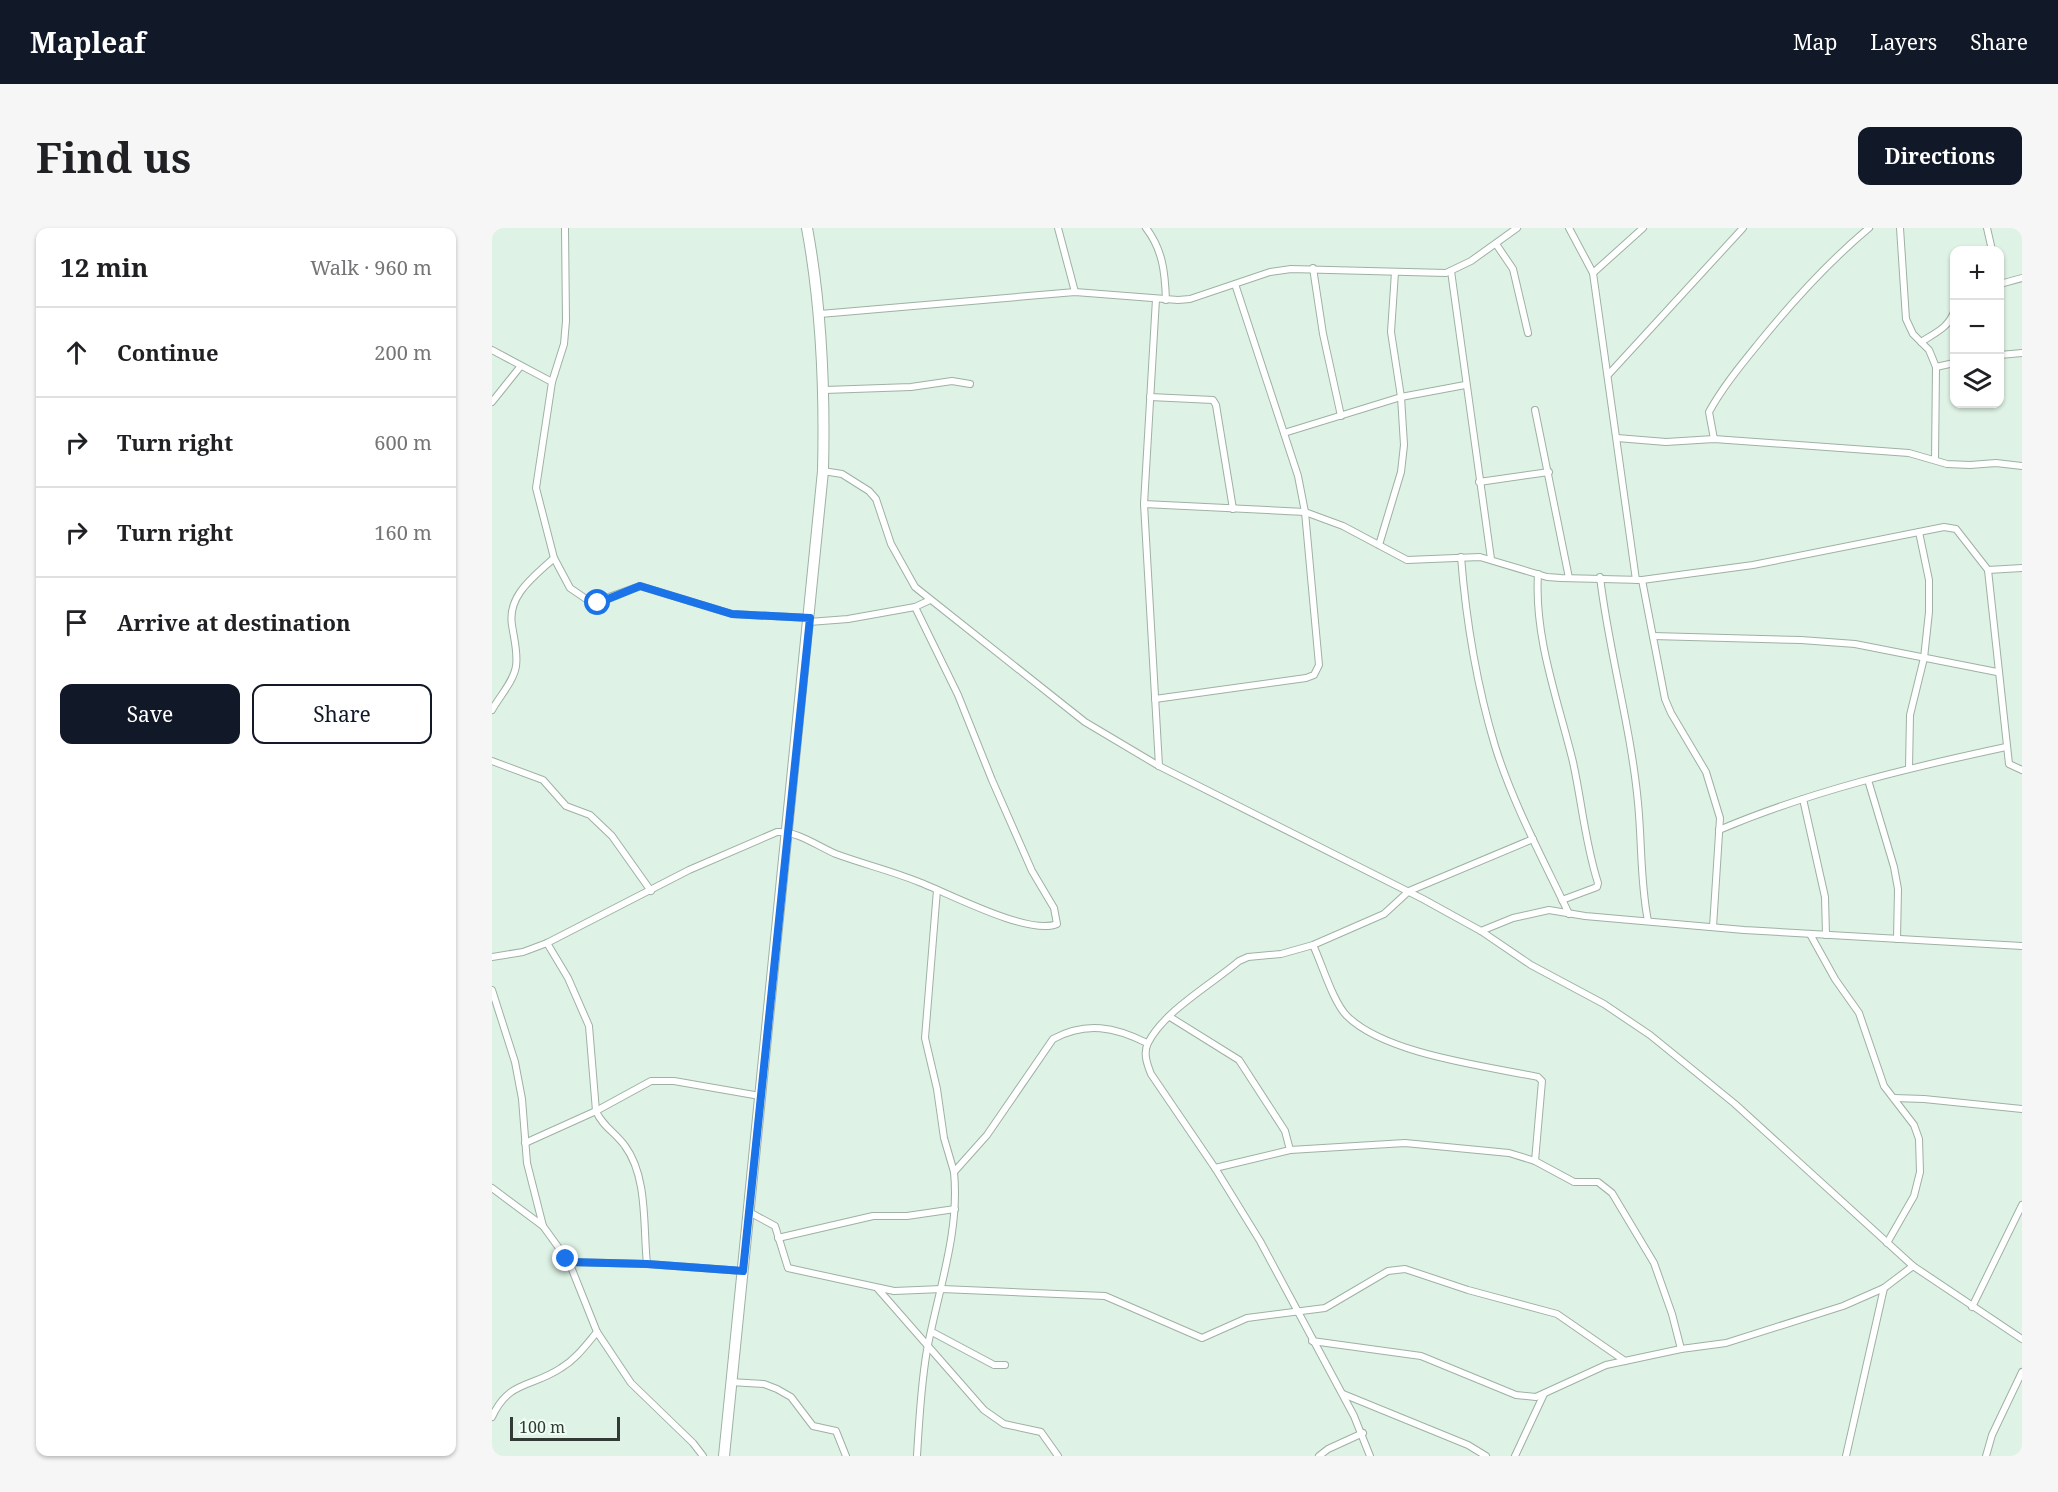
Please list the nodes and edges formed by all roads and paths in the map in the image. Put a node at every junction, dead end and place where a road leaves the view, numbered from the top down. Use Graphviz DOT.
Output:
graph roads {
  1 [pos="565,228"];
  2 [pos="807,228"];
  3 [pos="1058,228"];
  4 [pos="1146,228"];
  5 [pos="1517,228"];
  6 [pos="1569,228"];
  7 [pos="1643,228"];
  8 [pos="1743,228"];
  9 [pos="1869,228"];
  10 [pos="1900,228"];
  11 [pos="1987,228"];
  12 [pos="1496,244"];
  13 [pos="1991,246"];
  14 [pos="1313,268"];
  15 [pos="1451,271"];
  16 [pos="1395,272"];
  17 [pos="1593,273"];
  18 [pos="2022,278"];
  19 [pos="2004,281"];
  20 [pos="1235,284"];
  21 [pos="1075,292"];
  22 [pos="1156,299"];
  23 [pos="1166,300"];
  24 [pos="820,314"];
  25 [pos="1950,322"];
  26 [pos="1528,333"];
  27 [pos="1921,342"];
  28 [pos="492,350"];
  29 [pos="2022,354"];
  30 [pos="2004,355"];
  31 [pos="1950,364"];
  32 [pos="520,367"];
  33 [pos="1936,367"];
  34 [pos="1608,375"];
  35 [pos="552,382"];
  36 [pos="969,384"];
  37 [pos="1465,385"];
  38 [pos="825,390"];
  39 [pos="1150,397"];
  40 [pos="1401,397"];
  41 [pos="492,402"];
  42 [pos="1535,410"];
  43 [pos="1341,416"];
  44 [pos="1284,433"];
  45 [pos="1617,438"];
  46 [pos="1714,439"];
  47 [pos="1935,460"];
  48 [pos="2022,466"];
  49 [pos="823,471"];
  50 [pos="1549,472"];
  51 [pos="1479,482"];
  52 [pos="1144,504"];
  53 [pos="1233,509"];
  54 [pos="1305,512"];
  55 [pos="1919,532"];
  56 [pos="1379,545"];
  57 [pos="1461,557"];
  58 [pos="554,558"];
  59 [pos="1491,560"];
  60 [pos="2022,568"];
  61 [pos="1988,570"];
  62 [pos="1538,574"];
  63 [pos="1600,577"];
  64 [pos="1569,578"];
  65 [pos="1639,580"];
  66 [pos="930,600"];
  67 [pos="915,607"];
  68 [pos="810,620"];
  69 [pos="1653,636"];
  70 [pos="1924,658"];
  71 [pos="1997,672"];
  72 [pos="1155,699"];
  73 [pos="492,711"];
  74 [pos="2006,747"];
  75 [pos="492,760"];
  76 [pos="1159,766"];
  77 [pos="1909,768"];
  78 [pos="2022,770"];
  79 [pos="1868,780"];
  80 [pos="1803,799"];
  81 [pos="1719,830"];
  82 [pos="788,831"];
  83 [pos="1533,839"];
  84 [pos="937,890"];
  85 [pos="651,891"];
  86 [pos="1409,891"];
  87 [pos="1562,900"];
  88 [pos="1569,914"];
  89 [pos="1648,921"];
  90 [pos="1713,927"];
  91 [pos="1481,931"];
  92 [pos="1810,934"];
  93 [pos="1826,935"];
  94 [pos="1897,939"];
  95 [pos="547,943"];
  96 [pos="1313,945"];
  97 [pos="2022,946"];
  98 [pos="492,957"];
  99 [pos="492,990"];
  100 [pos="1170,1017"];
  101 [pos="1147,1043"];
  102 [pos="759,1096"];
  103 [pos="1893,1098"];
  104 [pos="2022,1109"];
  105 [pos="596,1111"];
  106 [pos="525,1143"];
  107 [pos="1290,1150"];
  108 [pos="1535,1161"];
  109 [pos="1215,1168"];
  110 [pos="954,1172"];
  111 [pos="492,1188"];
  112 [pos="2022,1205"];
  113 [pos="955,1209"];
  114 [pos="749,1212"];
  115 [pos="543,1227"];
  116 [pos="778,1238"];
  117 [pos="1887,1243"];
  118 [pos="569,1262"];
  119 [pos="647,1264"];
  120 [pos="1913,1266"];
  121 [pos="743,1271"];
  122 [pos="1884,1288"];
  123 [pos="878,1289"];
  124 [pos="942,1289"];
  125 [pos="1972,1307"];
  126 [pos="1296,1312"];
  127 [pos="597,1332"];
  128 [pos="932,1332"];
  129 [pos="2022,1339"];
  130 [pos="1312,1341"];
  131 [pos="928,1344"];
  132 [pos="1680,1349"];
  133 [pos="1625,1361"];
  134 [pos="1005,1365"];
  135 [pos="2022,1372"];
  136 [pos="730,1382"];
  137 [pos="1342,1394"];
  138 [pos="1544,1394"];
  139 [pos="492,1417"];
  140 [pos="1363,1433"];
  141 [pos="704,1456"];
  142 [pos="724,1456"];
  143 [pos="846,1456"];
  144 [pos="917,1456"];
  145 [pos="1058,1456"];
  146 [pos="1319,1456"];
  147 [pos="1370,1456"];
  148 [pos="1486,1456"];
  149 [pos="1515,1456"];
  150 [pos="1846,1456"];
  151 [pos="1986,1456"];
  1 -- 35 [label="street"];
  2 -- 24 [label="main road"];
  3 -- 21 [label="street"];
  4 -- 23 [label="street"];
  5 -- 12 [label="street"];
  6 -- 17 [label="street"];
  7 -- 17 [label="street"];
  8 -- 34 [label="street"];
  9 -- 46 [label="street"];
  10 -- 27 [label="street"];
  11 -- 13 [label="street"];
  12 -- 15 [label="street"];
  12 -- 26 [label="street"];
  14 -- 16 [label="street"];
  14 -- 20 [label="street"];
  14 -- 43 [label="street"];
  15 -- 16 [label="street"];
  15 -- 37 [label="street"];
  16 -- 40 [label="street"];
  17 -- 34 [label="street"];
  18 -- 19 [label="street"];
  20 -- 23 [label="street"];
  20 -- 44 [label="street"];
  21 -- 22 [label="street"];
  21 -- 24 [label="street"];
  22 -- 23 [label="street"];
  22 -- 39 [label="street"];
  24 -- 38 [label="main road"];
  25 -- 27 [label="street"];
  27 -- 33 [label="street"];
  28 -- 32 [label="street"];
  29 -- 30 [label="street"];
  31 -- 33 [label="street"];
  32 -- 35 [label="street"];
  32 -- 41 [label="street"];
  33 -- 47 [label="street"];
  34 -- 45 [label="street"];
  35 -- 58 [label="street"];
  36 -- 38 [label="street"];
  37 -- 40 [label="street"];
  37 -- 51 [label="street"];
  38 -- 49 [label="main road"];
  39 -- 52 [label="street"];
  39 -- 53 [label="street"];
  40 -- 43 [label="street"];
  40 -- 56 [label="street"];
  42 -- 50 [label="street"];
  43 -- 44 [label="street"];
  44 -- 54 [label="street"];
  45 -- 46 [label="street"];
  45 -- 65 [label="street"];
  46 -- 47 [label="street"];
  47 -- 48 [label="street"];
  49 -- 66 [label="street"];
  49 -- 68 [label="main road"];
  50 -- 51 [label="street"];
  50 -- 64 [label="street"];
  51 -- 59 [label="street"];
  52 -- 53 [label="street"];
  52 -- 72 [label="street"];
  53 -- 54 [label="street"];
  54 -- 56 [label="street"];
  54 -- 72 [label="street"];
  55 -- 61 [label="street"];
  55 -- 65 [label="street"];
  55 -- 70 [label="street"];
  56 -- 57 [label="street"];
  57 -- 59 [label="street"];
  57 -- 83 [label="street"];
  58 -- 68 [label="street"];
  58 -- 73 [label="street"];
  59 -- 62 [label="street"];
  60 -- 61 [label="street"];
  61 -- 71 [label="street"];
  62 -- 64 [label="street"];
  62 -- 87 [label="street"];
  63 -- 64 [label="street"];
  63 -- 65 [label="street"];
  63 -- 89 [label="street"];
  65 -- 69 [label="street"];
  66 -- 67 [label="street"];
  66 -- 76 [label="street"];
  67 -- 68 [label="street"];
  67 -- 84 [label="street"];
  68 -- 82 [label="main road"];
  69 -- 70 [label="street"];
  69 -- 81 [label="street"];
  70 -- 71 [label="street"];
  70 -- 77 [label="street"];
  71 -- 74 [label="street"];
  72 -- 76 [label="street"];
  74 -- 77 [label="street"];
  74 -- 78 [label="street"];
  75 -- 85 [label="street"];
  76 -- 86 [label="street"];
  77 -- 79 [label="street"];
  79 -- 80 [label="street"];
  79 -- 94 [label="street"];
  80 -- 81 [label="street"];
  80 -- 93 [label="street"];
  81 -- 90 [label="street"];
  82 -- 84 [label="street"];
  82 -- 85 [label="street"];
  82 -- 102 [label="main road"];
  83 -- 86 [label="street"];
  83 -- 87 [label="street"];
  84 -- 110 [label="street"];
  85 -- 95 [label="street"];
  86 -- 91 [label="street"];
  86 -- 96 [label="street"];
  87 -- 88 [label="street"];
  88 -- 89 [label="street"];
  88 -- 91 [label="street"];
  89 -- 90 [label="street"];
  90 -- 92 [label="street"];
  91 -- 117 [label="street"];
  92 -- 93 [label="street"];
  92 -- 103 [label="street"];
  93 -- 94 [label="street"];
  94 -- 97 [label="street"];
  95 -- 98 [label="street"];
  95 -- 105 [label="street"];
  96 -- 100 [label="street"];
  96 -- 108 [label="street"];
  99 -- 106 [label="street"];
  100 -- 101 [label="street"];
  100 -- 107 [label="street"];
  101 -- 109 [label="street"];
  101 -- 110 [label="street"];
  102 -- 105 [label="street"];
  102 -- 114 [label="main road"];
  103 -- 104 [label="street"];
  103 -- 117 [label="street"];
  105 -- 106 [label="street"];
  105 -- 119 [label="street"];
  106 -- 115 [label="street"];
  107 -- 108 [label="street"];
  107 -- 109 [label="street"];
  108 -- 132 [label="street"];
  109 -- 126 [label="street"];
  110 -- 113 [label="street"];
  111 -- 115 [label="street"];
  112 -- 125 [label="street"];
  113 -- 116 [label="street"];
  113 -- 124 [label="street"];
  114 -- 116 [label="street"];
  114 -- 121 [label="main road"];
  115 -- 118 [label="street"];
  116 -- 123 [label="street"];
  117 -- 120 [label="street"];
  118 -- 119 [label="street"];
  118 -- 127 [label="street"];
  119 -- 121 [label="street"];
  120 -- 122 [label="street"];
  120 -- 125 [label="street"];
  121 -- 136 [label="main road"];
  122 -- 132 [label="street"];
  122 -- 150 [label="street"];
  123 -- 124 [label="street"];
  123 -- 131 [label="street"];
  124 -- 126 [label="street"];
  124 -- 128 [label="street"];
  125 -- 129 [label="street"];
  126 -- 130 [label="street"];
  126 -- 133 [label="street"];
  127 -- 139 [label="street"];
  127 -- 141 [label="street"];
  128 -- 131 [label="street"];
  128 -- 134 [label="street"];
  130 -- 137 [label="street"];
  130 -- 138 [label="street"];
  131 -- 144 [label="street"];
  131 -- 145 [label="street"];
  132 -- 133 [label="street"];
  133 -- 138 [label="street"];
  135 -- 151 [label="street"];
  136 -- 142 [label="main road"];
  136 -- 143 [label="street"];
  137 -- 140 [label="street"];
  137 -- 148 [label="street"];
  138 -- 149 [label="street"];
  140 -- 146 [label="street"];
  140 -- 147 [label="street"];
}
